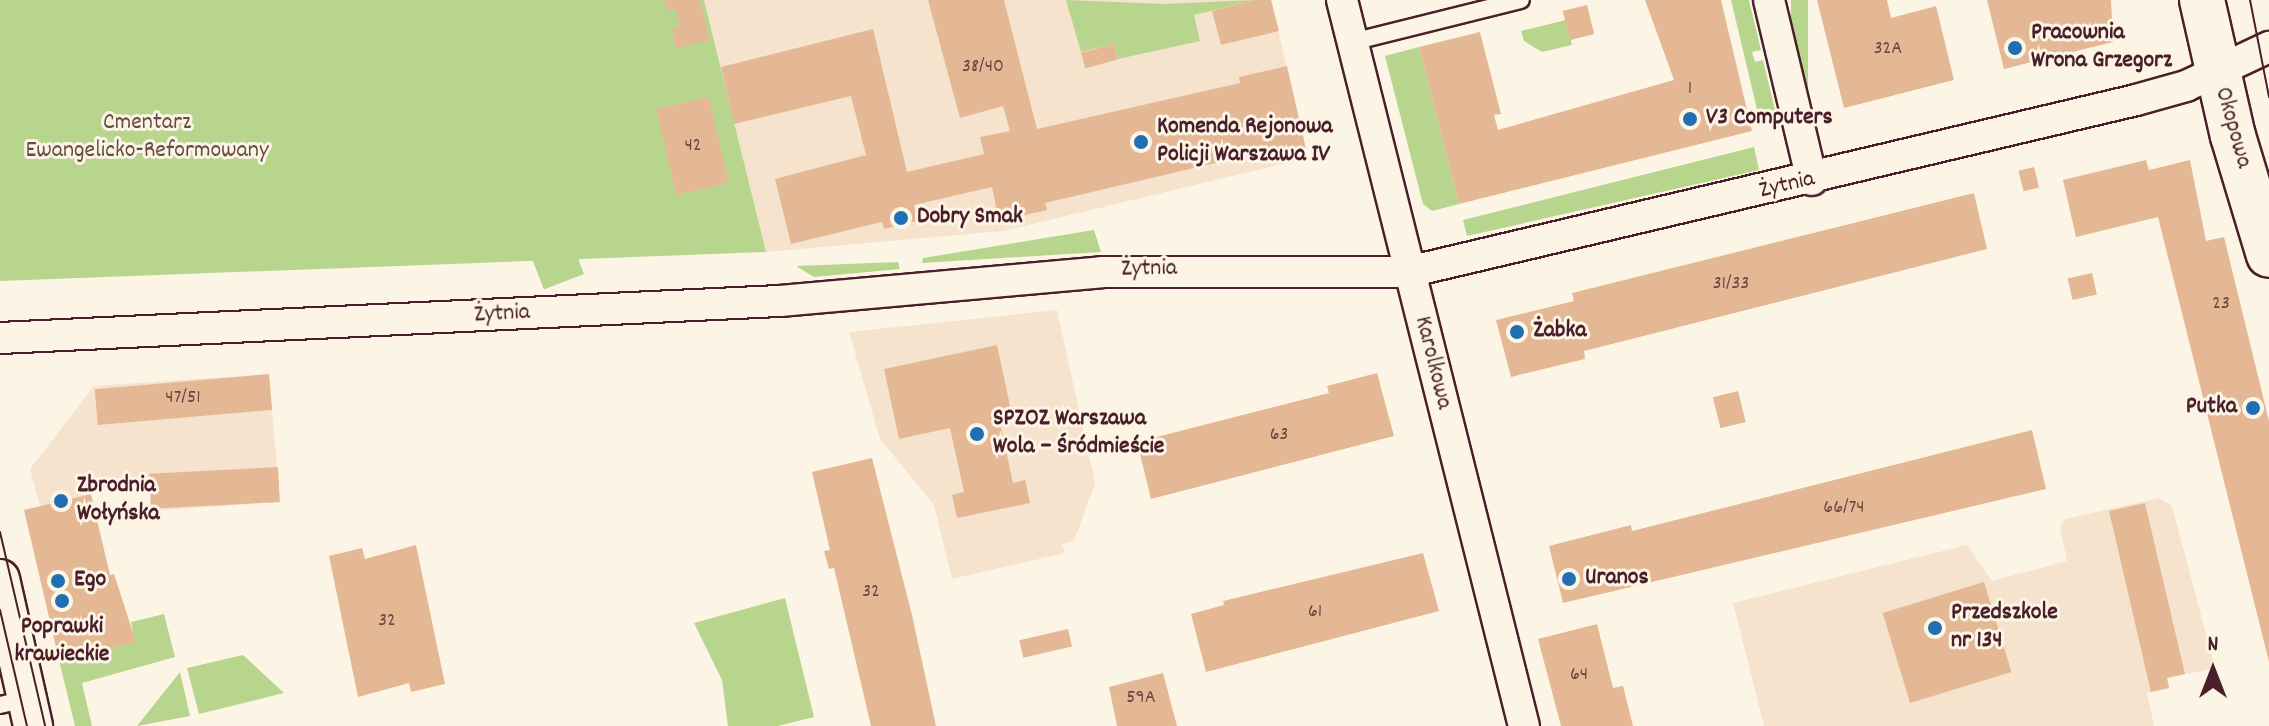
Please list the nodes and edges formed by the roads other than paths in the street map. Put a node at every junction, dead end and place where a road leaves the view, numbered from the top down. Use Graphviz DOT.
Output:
graph roads {
  1 [pos="1342,0"];
  2 [pos="1521,0"];
  3 [pos="1769,0"];
  4 [pos="2202,0"];
  5 [pos="1352,42"];
  6 [pos="2269,47"];
  7 [pos="2216,73"];
  8 [pos="1812,180"];
  9 [pos="2269,255"];
  10 [pos="1408,272"];
  11 [pos="0,338"];
  12 [pos="0,579"];
  13 [pos="20,710"];
  14 [pos="1524,726"];
  1 -- 5 [label="street, Karolkowa"];
  2 -- 5 [label="lane"];
  3 -- 8 [label="street"];
  4 -- 7 [label="main road, Okopowa"];
  5 -- 10 [label="street, Karolkowa"];
  6 -- 7 [label="street, Żytnia"];
  7 -- 8 [label="street, Żytnia"];
  7 -- 9 [label="main road, Okopowa"];
  8 -- 10 [label="street, Żytnia"];
  10 -- 11 [label="street, Żytnia"];
  10 -- 14 [label="street, Karolkowa"];
  12 -- 13 [label="street"];
}
